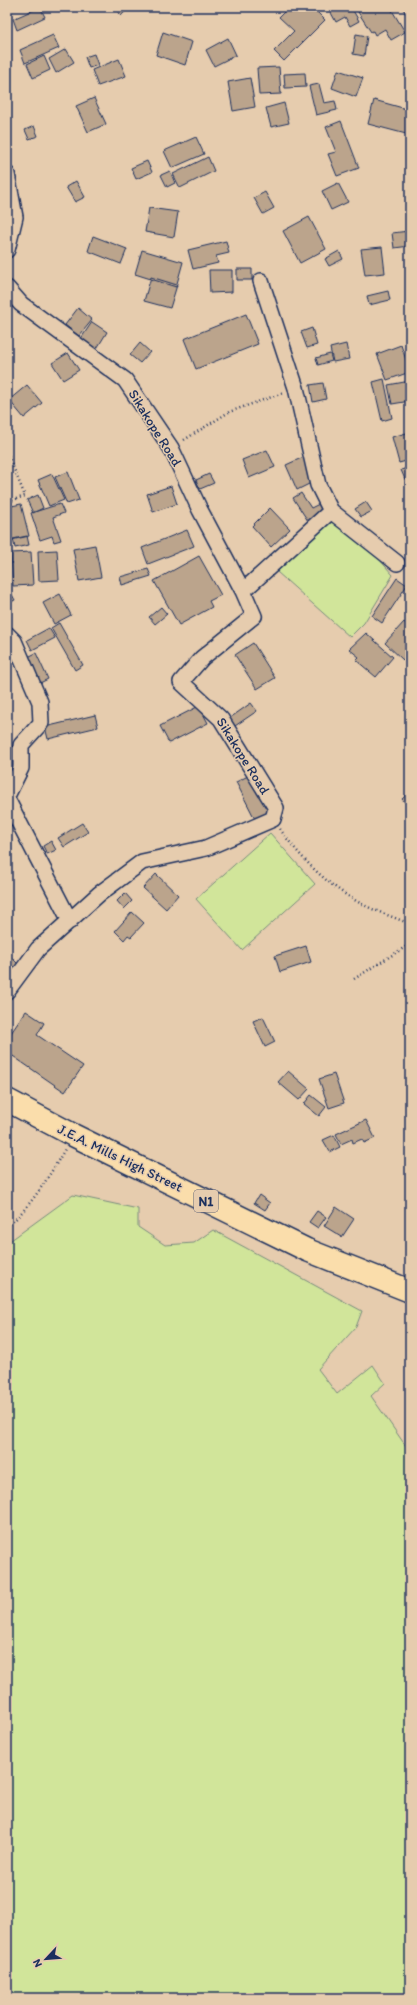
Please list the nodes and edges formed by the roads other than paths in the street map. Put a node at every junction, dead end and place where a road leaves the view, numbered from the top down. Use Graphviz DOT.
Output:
graph roads {
  1 [pos="7,174"];
  2 [pos="7,250"];
  3 [pos="261,281"];
  4 [pos="7,288"];
  5 [pos="331,511"];
  6 [pos="397,563"];
  7 [pos="243,591"];
  8 [pos="7,634"];
  9 [pos="7,796"];
  10 [pos="7,799"];
  11 [pos="70,921"];
  12 [pos="7,991"];
  13 [pos="7,1100"];
  14 [pos="410,1291"];
  1 -- 2 [label="street"];
  3 -- 5 [label="street"];
  4 -- 7 [label="street, Sikakope Road"];
  5 -- 6 [label="street"];
  5 -- 7 [label="street"];
  7 -- 11 [label="street, Sikakope Road"];
  8 -- 9 [label="street"];
  10 -- 11 [label="street"];
  11 -- 12 [label="street"];
  13 -- 14 [label="highway, J.E.A. Mills High Street / N1"];
}
